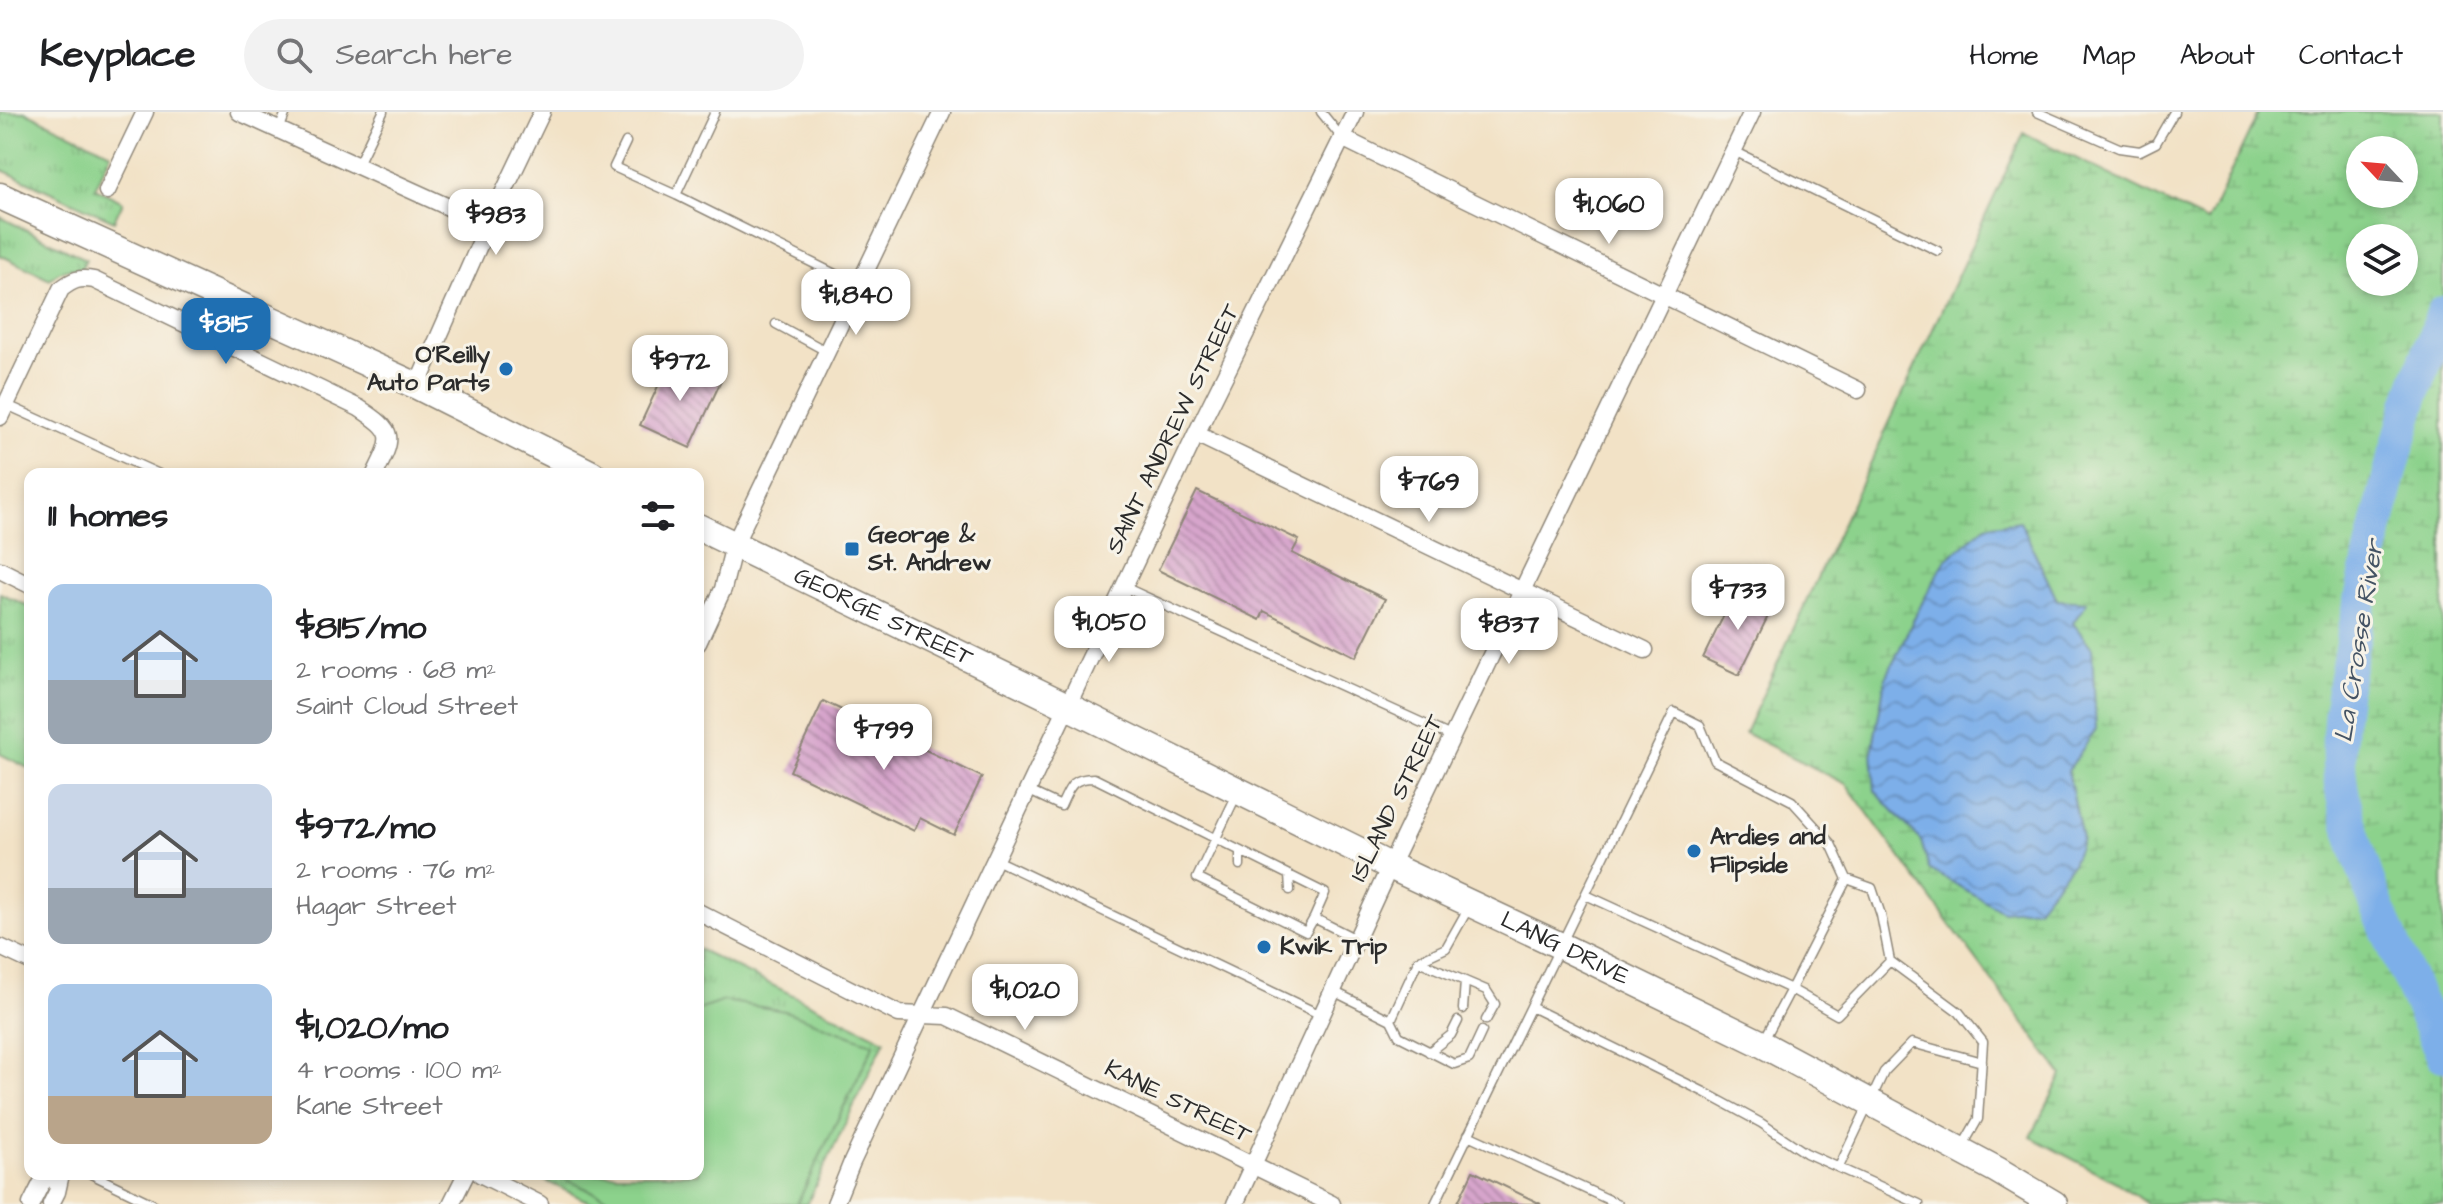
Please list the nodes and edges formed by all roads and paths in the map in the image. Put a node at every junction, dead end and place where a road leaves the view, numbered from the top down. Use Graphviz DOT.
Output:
graph roads {
  1 [pos="145,112"];
  2 [pos="239,112"];
  3 [pos="286,112"];
  4 [pos="383,112"];
  5 [pos="542,112"];
  6 [pos="715,112"];
  7 [pos="942,112"];
  8 [pos="1321,112"];
  9 [pos="1355,112"];
  10 [pos="1752,112"];
  11 [pos="2037,112"];
  12 [pos="2174,112"];
  13 [pos="279,130"];
  14 [pos="1342,138"];
  15 [pos="626,142"];
  16 [pos="1733,150"];
  17 [pos="357,166"];
  18 [pos="107,191"];
  19 [pos="676,195"];
  20 [pos="0,196"];
  21 [pos="488,225"];
  22 [pos="1938,251"];
  23 [pos="859,286"];
  24 [pos="1663,295"];
  25 [pos="776,324"];
  26 [pos="827,352"];
  27 [pos="417,386"];
  28 [pos="1858,390"];
  29 [pos="3,410"];
  30 [pos="1196,434"];
  31 [pos="144,468"];
  32 [pos="378,468"];
  33 [pos="580,468"];
  34 [pos="704,530"];
  35 [pos="734,545"];
  36 [pos="0,570"];
  37 [pos="24,582"];
  38 [pos="1124,587"];
  39 [pos="1524,591"];
  40 [pos="704,630"];
  41 [pos="1645,650"];
  42 [pos="1067,706"];
  43 [pos="1453,737"];
  44 [pos="1026,790"];
  45 [pos="1239,791"];
  46 [pos="1216,839"];
  47 [pos="1240,851"];
  48 [pos="994,859"];
  49 [pos="1263,862"];
  50 [pos="1240,865"];
  51 [pos="1390,866"];
  52 [pos="1289,875"];
  53 [pos="1264,876"];
  54 [pos="1847,879"];
  55 [pos="1290,890"];
  56 [pos="1586,895"];
  57 [pos="1264,901"];
  58 [pos="1470,904"];
  59 [pos="1265,911"];
  60 [pos="1290,913"];
  61 [pos="704,915"];
  62 [pos="1314,918"];
  63 [pos="1290,924"];
  64 [pos="1356,939"];
  65 [pos="1561,946"];
  66 [pos="0,947"];
  67 [pos="24,958"];
  68 [pos="1418,961"];
  69 [pos="1890,961"];
  70 [pos="1465,981"];
  71 [pos="1791,989"];
  72 [pos="1333,991"];
  73 [pos="1531,1007"];
  74 [pos="1463,1009"];
  75 [pos="920,1015"];
  76 [pos="1321,1016"];
  77 [pos="1391,1020"];
  78 [pos="1486,1020"];
  79 [pos="1458,1021"];
  80 [pos="1482,1031"];
  81 [pos="1761,1044"];
  82 [pos="1429,1052"];
  83 [pos="1982,1062"];
  84 [pos="1869,1102"];
  85 [pos="1468,1135"];
  86 [pos="1961,1151"];
  87 [pos="1253,1166"];
  88 [pos="1839,1167"];
  89 [pos="45,1180"];
  90 [pos="60,1180"];
  91 [pos="103,1180"];
  92 [pos="463,1180"];
  93 [pos="492,1180"];
  94 [pos="31,1204"];
  95 [pos="51,1204"];
  96 [pos="153,1204"];
  97 [pos="451,1204"];
  98 [pos="540,1204"];
  99 [pos="835,1204"];
  100 [pos="1235,1204"];
  101 [pos="1332,1204"];
  102 [pos="1435,1204"];
  103 [pos="1618,1204"];
  104 [pos="1919,1204"];
  105 [pos="2054,1204"];
  1 -- 18 [label="street"];
  2 -- 13 [label="street"];
  3 -- 13 [label="lane"];
  4 -- 17 [label="lane"];
  5 -- 21 [label="street"];
  6 -- 19 [label="lane"];
  7 -- 23 [label="street"];
  8 -- 14 [label="lane"];
  9 -- 14 [label="street, SAINT ANDREW STREET"];
  10 -- 16 [label="street, ISLAND STREET"];
  11 -- 12 [label="lane"];
  13 -- 17 [label="street"];
  14 -- 24 [label="street"];
  14 -- 30 [label="street, SAINT ANDREW STREET"];
  15 -- 19 [label="lane"];
  16 -- 22 [label="lane"];
  16 -- 24 [label="street, ISLAND STREET"];
  17 -- 21 [label="street"];
  19 -- 23 [label="lane"];
  20 -- 27 [label="main road"];
  21 -- 27 [label="street"];
  23 -- 26 [label="street"];
  24 -- 28 [label="street"];
  24 -- 39 [label="street, ISLAND STREET"];
  25 -- 26 [label="lane"];
  26 -- 35 [label="street"];
  27 -- 33 [label="main road"];
  29 -- 31 [label="lane"];
  29 -- 32 [label="street"];
  30 -- 38 [label="street, SAINT ANDREW STREET"];
  30 -- 39 [label="street"];
  34 -- 35 [label="main road, GEORGE STREET"];
  35 -- 40 [label="street"];
  35 -- 42 [label="main road, GEORGE STREET"];
  36 -- 37 [label="street"];
  38 -- 42 [label="street, SAINT ANDREW STREET"];
  38 -- 43 [label="lane"];
  39 -- 41 [label="street"];
  39 -- 43 [label="street, ISLAND STREET"];
  42 -- 44 [label="street, SAINT ANDREW STREET"];
  42 -- 45 [label="main road, LANG DRIVE"];
  43 -- 51 [label="street, ISLAND STREET"];
  44 -- 46 [label="lane"];
  44 -- 48 [label="street, SAINT ANDREW STREET"];
  45 -- 46 [label="lane"];
  45 -- 51 [label="main road, LANG DRIVE"];
  46 -- 47 [label="lane"];
  46 -- 59 [label="lane"];
  47 -- 49 [label="lane"];
  47 -- 50 [label="lane"];
  48 -- 75 [label="street, SAINT ANDREW STREET"];
  48 -- 76 [label="lane"];
  49 -- 52 [label="lane"];
  49 -- 53 [label="lane"];
  51 -- 58 [label="main road, LANG DRIVE"];
  51 -- 64 [label="street, ISLAND STREET"];
  52 -- 55 [label="lane"];
  52 -- 62 [label="lane"];
  54 -- 56 [label="lane"];
  54 -- 69 [label="lane"];
  54 -- 71 [label="lane"];
  56 -- 65 [label="lane"];
  56 -- 71 [label="lane"];
  57 -- 59 [label="lane"];
  58 -- 65 [label="main road, LANG DRIVE"];
  58 -- 68 [label="lane"];
  59 -- 63 [label="lane"];
  60 -- 63 [label="lane"];
  61 -- 75 [label="street, KANE STREET"];
  62 -- 63 [label="lane"];
  62 -- 64 [label="lane"];
  64 -- 72 [label="street, ISLAND STREET"];
  65 -- 73 [label="lane"];
  65 -- 81 [label="main road, LANG DRIVE"];
  66 -- 67 [label="street"];
  68 -- 70 [label="lane"];
  68 -- 77 [label="lane"];
  69 -- 71 [label="lane"];
  69 -- 83 [label="lane"];
  70 -- 74 [label="lane"];
  70 -- 78 [label="lane"];
  71 -- 81 [label="lane"];
  72 -- 76 [label="street, ISLAND STREET"];
  72 -- 77 [label="lane"];
  73 -- 85 [label="lane"];
  73 -- 88 [label="lane"];
  75 -- 87 [label="street, KANE STREET"];
  75 -- 99 [label="street, SAINT ANDREW STREET"];
  76 -- 87 [label="street, ISLAND STREET"];
  77 -- 82 [label="lane"];
  79 -- 82 [label="lane"];
  80 -- 82 [label="lane"];
  81 -- 84 [label="main road, LANG DRIVE"];
  83 -- 84 [label="lane"];
  83 -- 86 [label="lane"];
  84 -- 86 [label="main road, LANG DRIVE"];
  84 -- 88 [label="lane"];
  85 -- 102 [label="lane"];
  85 -- 103 [label="lane"];
  86 -- 105 [label="main road, LANG DRIVE"];
  87 -- 100 [label="street, ISLAND STREET"];
  87 -- 101 [label="street, KANE STREET"];
  88 -- 104 [label="lane"];
  89 -- 94 [label="street"];
  90 -- 95 [label="street"];
  91 -- 96 [label="lane"];
  92 -- 97 [label="street"];
  93 -- 98 [label="street"];
}
